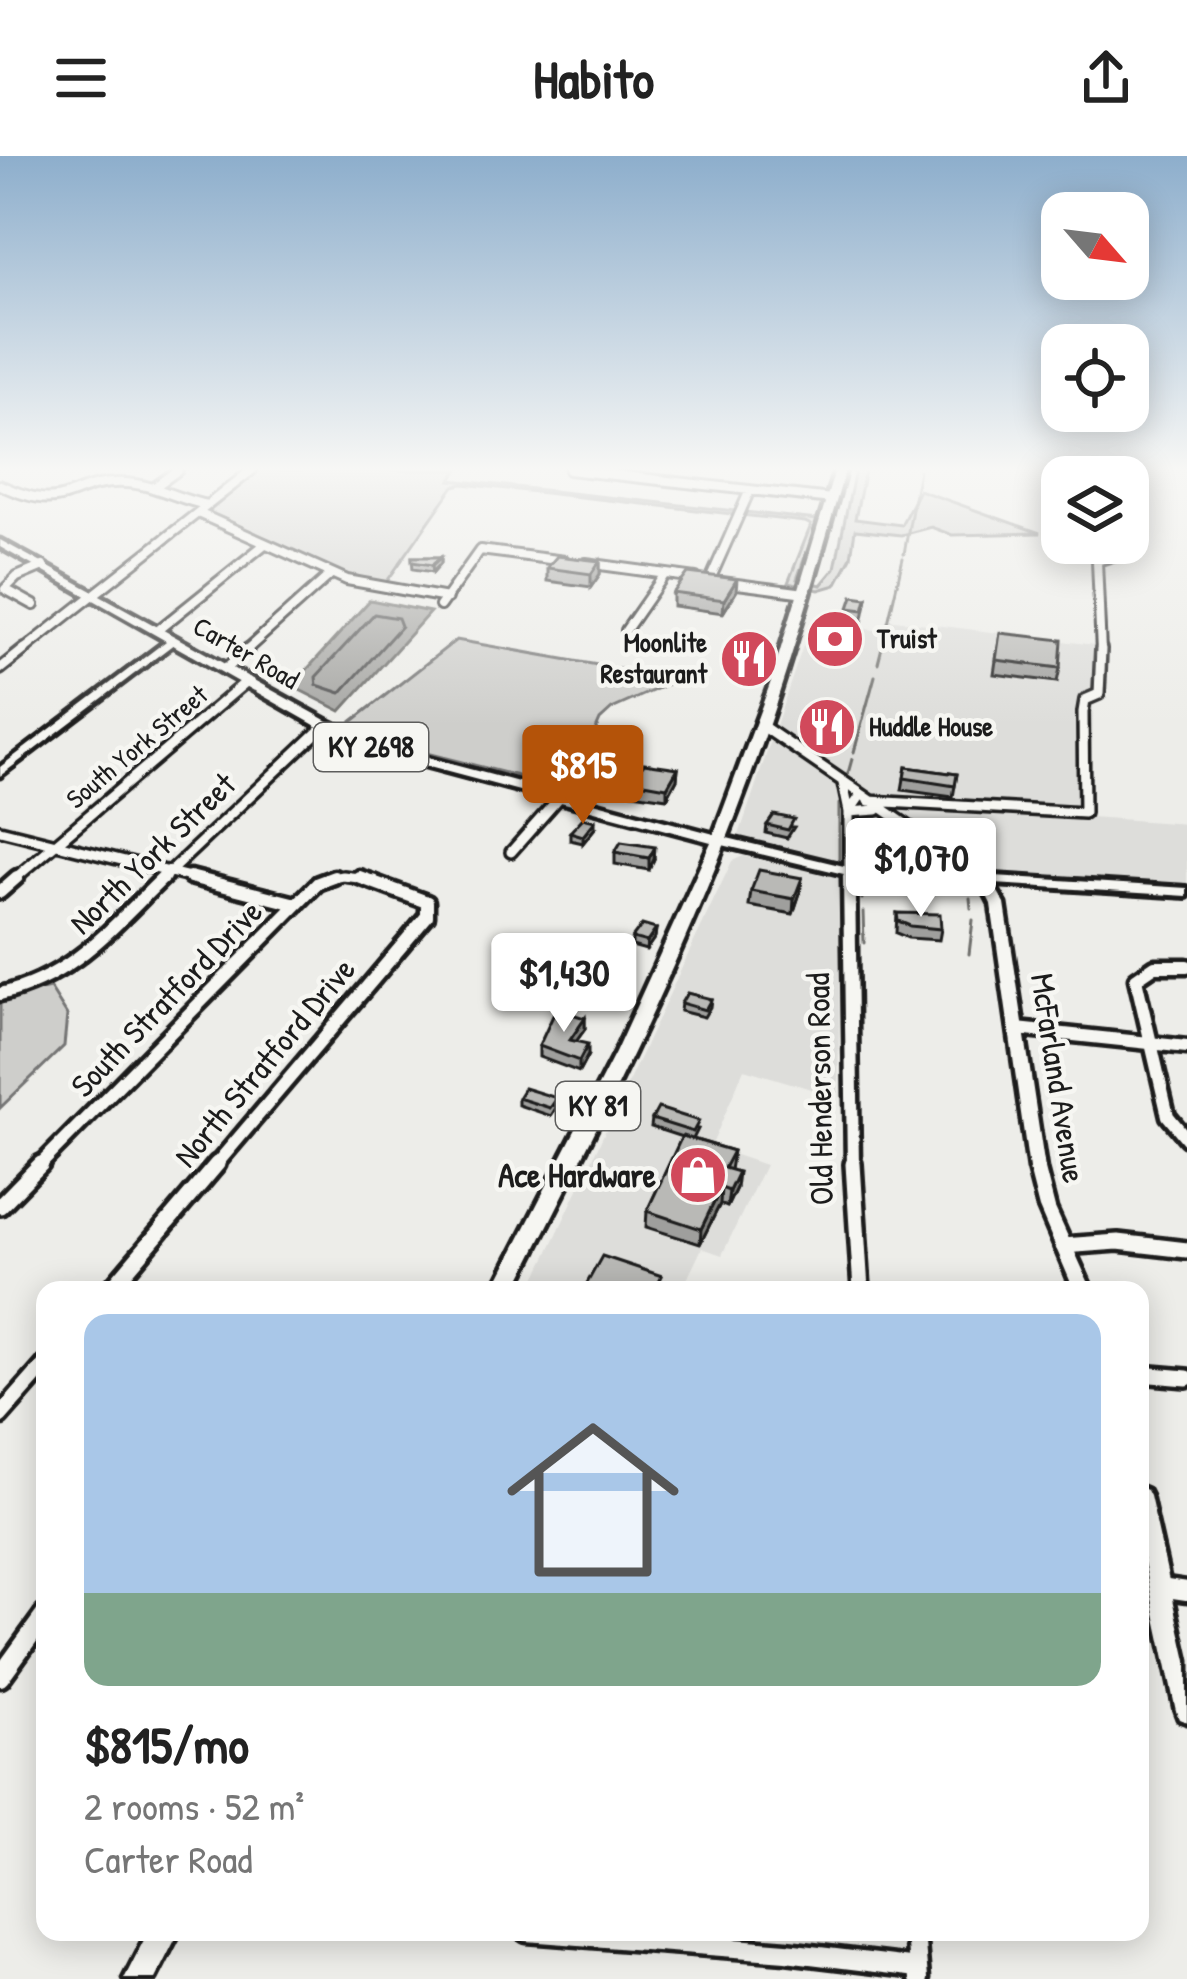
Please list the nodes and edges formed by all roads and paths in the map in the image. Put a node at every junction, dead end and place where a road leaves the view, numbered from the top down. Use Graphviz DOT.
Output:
graph roads {
  1 [pos="23,555"];
  2 [pos="147,555"];
  3 [pos="251,555"];
  4 [pos="289,555"];
  5 [pos="477,555"];
  6 [pos="520,555"];
  7 [pos="721,555"];
  8 [pos="816,555"];
  9 [pos="1097,564"];
  10 [pos="43,566"];
  11 [pos="331,574"];
  12 [pos="664,574"];
  13 [pos="710,580"];
  14 [pos="805,592"];
  15 [pos="97,596"];
  16 [pos="34,605"];
  17 [pos="158,630"];
  18 [pos="626,630"];
  19 [pos="174,640"];
  20 [pos="0,655"];
  21 [pos="16,658"];
  22 [pos="0,669"];
  23 [pos="226,669"];
  24 [pos="247,681"];
  25 [pos="325,725"];
  26 [pos="762,742"];
  27 [pos="794,752"];
  28 [pos="0,773"];
  29 [pos="843,783"];
  30 [pos="865,798"];
  31 [pos="558,799"];
  32 [pos="881,810"];
  33 [pos="849,812"];
  34 [pos="0,830"];
  35 [pos="719,840"];
  36 [pos="55,844"];
  37 [pos="511,852"];
  38 [pos="848,871"];
  39 [pos="173,872"];
  40 [pos="984,878"];
  41 [pos="389,887"];
  42 [pos="0,892"];
  43 [pos="1187,892"];
  44 [pos="296,904"];
  45 [pos="1187,966"];
  46 [pos="0,994"];
  47 [pos="1017,1029"];
  48 [pos="1148,1042"];
  49 [pos="1187,1047"];
  50 [pos="1187,1139"];
  51 [pos="0,1206"];
  52 [pos="1063,1246"];
  53 [pos="1187,1250"];
  54 [pos="118,1281"];
  55 [pos="509,1281"];
  56 [pos="860,1281"];
  57 [pos="1079,1281"];
  58 [pos="36,1375"];
  59 [pos="1149,1375"];
  60 [pos="1187,1378"];
  61 [pos="0,1416"];
  62 [pos="1149,1537"];
  63 [pos="1160,1587"];
  64 [pos="1187,1591"];
  65 [pos="36,1627"];
  66 [pos="0,1677"];
  67 [pos="1187,1711"];
  68 [pos="159,1941"];
  69 [pos="644,1941"];
  70 [pos="916,1941"];
  71 [pos="919,1974"];
  72 [pos="140,1979"];
  1 -- 10 [label="main road, Carter Road / KY 2698"];
  2 -- 15 [label="street"];
  3 -- 17 [label="street"];
  4 -- 11 [label="street"];
  5 -- 11 [label="street"];
  6 -- 12 [label="street"];
  7 -- 13 [label="street"];
  8 -- 14 [label="main road, KY 81"];
  9 -- 30 [label="street"];
  10 -- 15 [label="main road, Carter Road / KY 2698"];
  10 -- 16 [label="street"];
  11 -- 23 [label="street, South York Street"];
  12 -- 13 [label="street"];
  12 -- 18 [label="street"];
  13 -- 14 [label="street"];
  14 -- 26 [label="main road, KY 81"];
  15 -- 17 [label="main road, Carter Road / KY 2698"];
  15 -- 21 [label="street"];
  17 -- 19 [label="main road, Carter Road / KY 2698"];
  19 -- 23 [label="main road, Carter Road / KY 2698"];
  19 -- 28 [label="street"];
  20 -- 21 [label="street"];
  21 -- 22 [label="street"];
  23 -- 24 [label="main road, Carter Road / KY 2698"];
  24 -- 25 [label="main road, Carter Road / KY 2698"];
  24 -- 36 [label="street, South York Street"];
  25 -- 31 [label="main road, Carter Road / KY 2698"];
  25 -- 39 [label="street, North York Street"];
  26 -- 27 [label="street"];
  26 -- 27 [label="street"];
  26 -- 35 [label="main road, KY 81"];
  27 -- 29 [label="street"];
  29 -- 30 [label="street"];
  29 -- 33 [label="street, Old Henderson Road"];
  30 -- 32 [label="street"];
  30 -- 33 [label="street"];
  31 -- 35 [label="main road, Carter Road / KY 2698"];
  31 -- 37 [label="street"];
  32 -- 33 [label="street"];
  32 -- 40 [label="street"];
  33 -- 38 [label="street, Old Henderson Road"];
  34 -- 36 [label="street"];
  35 -- 38 [label="main road, Carter Road"];
  35 -- 55 [label="main road, KY 81"];
  36 -- 39 [label="street"];
  36 -- 42 [label="street, South York Street"];
  38 -- 40 [label="main road, Carter Road"];
  38 -- 56 [label="street, Old Henderson Road"];
  39 -- 44 [label="street"];
  39 -- 46 [label="street, North York Street"];
  40 -- 43 [label="main road, Carter Road"];
  40 -- 47 [label="street, McFarland Avenue"];
  41 -- 44 [label="street, South Stratford Drive"];
  41 -- 54 [label="street, North Stratford Drive"];
  44 -- 51 [label="street, South Stratford Drive"];
  45 -- 48 [label="street"];
  47 -- 48 [label="street"];
  47 -- 52 [label="street, McFarland Avenue"];
  48 -- 49 [label="street"];
  48 -- 50 [label="street"];
  52 -- 53 [label="street"];
  52 -- 57 [label="street, McFarland Avenue"];
  58 -- 61 [label="street"];
  59 -- 60 [label="street"];
  62 -- 63 [label="street"];
  63 -- 64 [label="street"];
  63 -- 67 [label="street"];
  65 -- 66 [label="street"];
  68 -- 72 [label="main road"];
  69 -- 71 [label="street"];
  70 -- 71 [label="street"];
}
